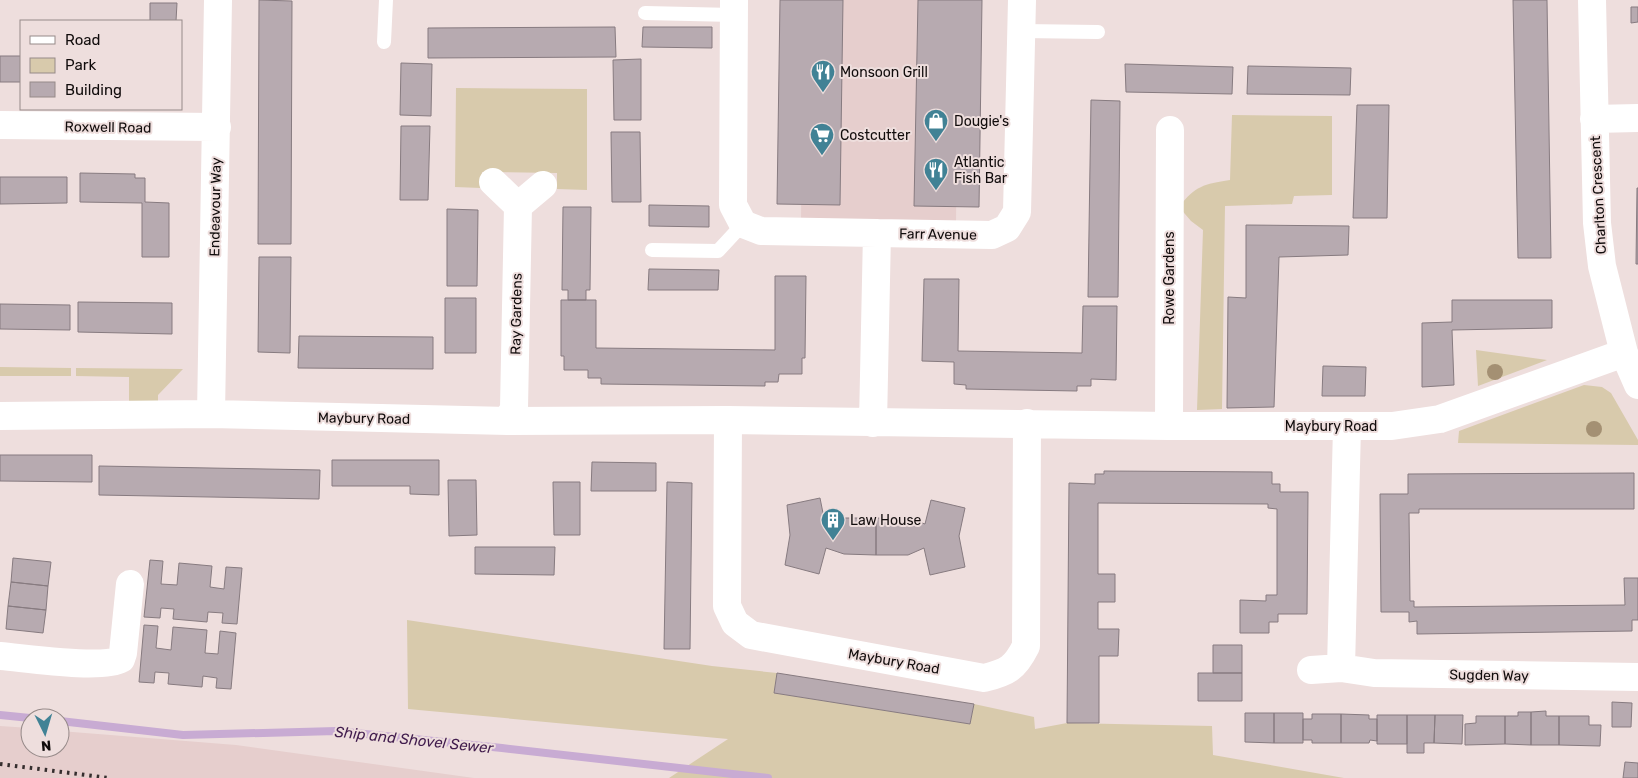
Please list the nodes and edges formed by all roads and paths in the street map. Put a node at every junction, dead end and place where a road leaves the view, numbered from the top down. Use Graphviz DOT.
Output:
graph roads {
  1 [pos="218,0"];
  2 [pos="386,0"];
  3 [pos="1022,0"];
  4 [pos="1592,0"];
  5 [pos="734,7"];
  6 [pos="645,13"];
  7 [pos="1022,31"];
  8 [pos="1098,32"];
  9 [pos="384,42"];
  10 [pos="1638,118"];
  11 [pos="1594,119"];
  12 [pos="0,125"];
  13 [pos="217,127"];
  14 [pos="1170,130"];
  15 [pos="493,182"];
  16 [pos="543,185"];
  17 [pos="518,206"];
  18 [pos="743,224"];
  19 [pos="877,233"];
  20 [pos="652,250"];
  21 [pos="1624,353"];
  22 [pos="1638,385"];
  23 [pos="210,414"];
  24 [pos="0,416"];
  25 [pos="728,420"];
  26 [pos="508,421"];
  27 [pos="873,423"];
  28 [pos="1027,423"];
  29 [pos="1169,426"];
  30 [pos="1347,427"];
  31 [pos="130,584"];
  32 [pos="0,656"];
  33 [pos="1341,668"];
  34 [pos="1311,670"];
  35 [pos="1638,677"];
  1 -- 13 [label="street, Endeavour Way"];
  2 -- 9 [label="lane"];
  3 -- 7 [label="street, Farr Avenue"];
  4 -- 11 [label="street, Charlton Crescent"];
  5 -- 6 [label="lane"];
  5 -- 18 [label="street"];
  7 -- 8 [label="lane"];
  7 -- 19 [label="street, Farr Avenue"];
  10 -- 11 [label="street"];
  11 -- 21 [label="street, Charlton Crescent"];
  12 -- 13 [label="street, Roxwell Road"];
  13 -- 23 [label="street, Endeavour Way"];
  14 -- 29 [label="street, Rowe Gardens"];
  15 -- 17 [label="street"];
  16 -- 17 [label="street"];
  17 -- 26 [label="street, Ray Gardens"];
  18 -- 19 [label="street, Farr Avenue"];
  18 -- 20 [label="lane"];
  19 -- 27 [label="street"];
  21 -- 22 [label="street, Charlton Crescent"];
  21 -- 30 [label="street, Maybury Road"];
  23 -- 24 [label="street, Maybury Road"];
  23 -- 26 [label="street, Maybury Road"];
  25 -- 26 [label="street, Maybury Road"];
  25 -- 27 [label="street, Maybury Road"];
  25 -- 28 [label="street, Maybury Road"];
  27 -- 28 [label="street, Maybury Road"];
  28 -- 29 [label="street, Maybury Road"];
  29 -- 30 [label="street, Maybury Road"];
  30 -- 33 [label="street"];
  31 -- 32 [label="street"];
  33 -- 34 [label="street, Sugden Way"];
  33 -- 35 [label="street, Sugden Way"];
}
